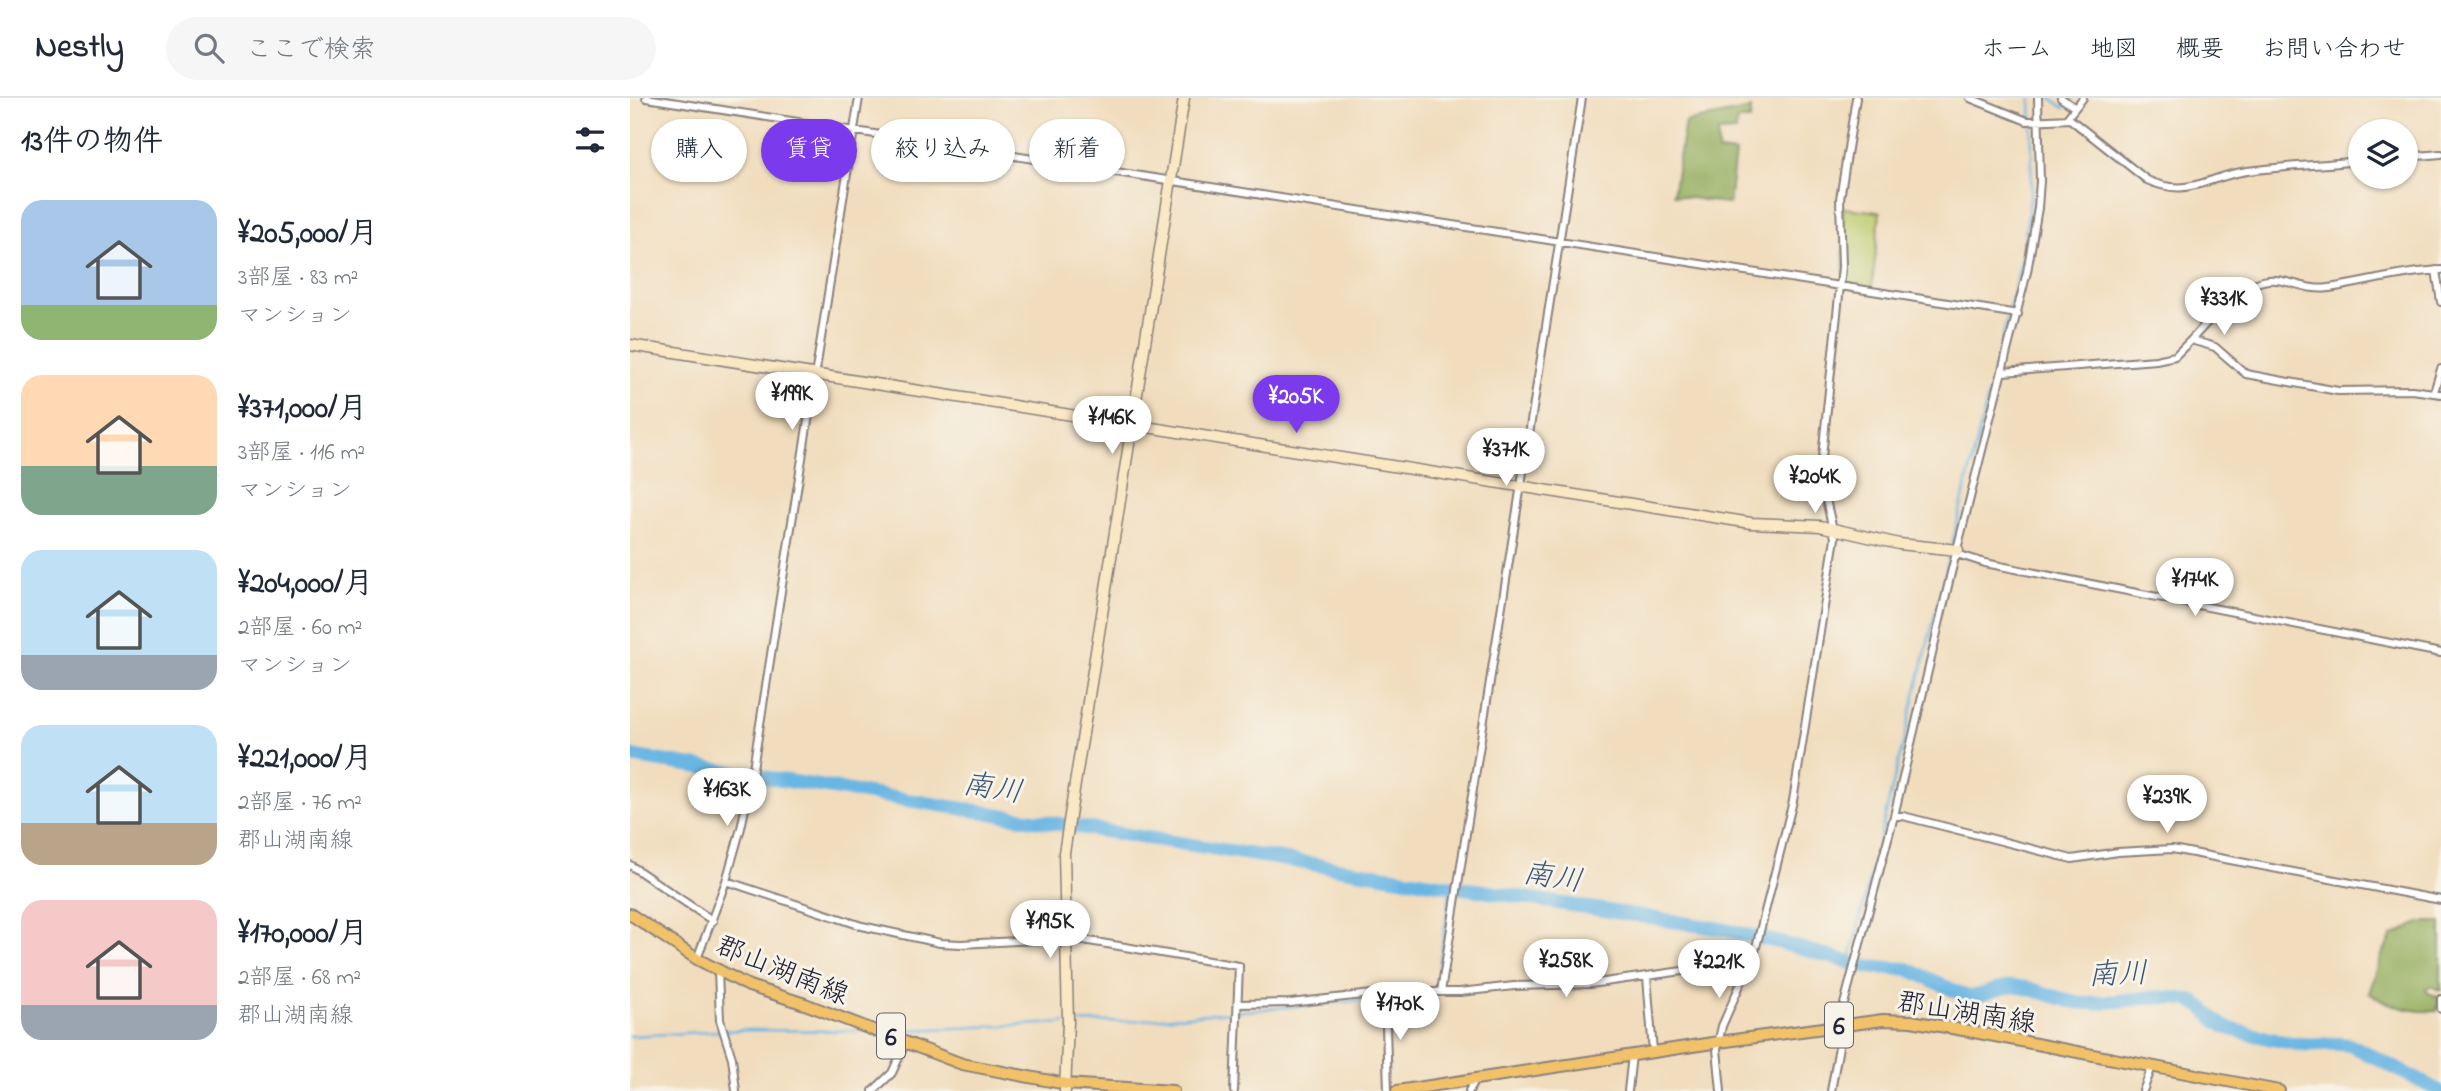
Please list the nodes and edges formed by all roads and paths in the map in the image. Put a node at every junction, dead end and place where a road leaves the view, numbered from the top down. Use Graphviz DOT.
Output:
graph roads {
  1 [pos="646,98"];
  2 [pos="859,98"];
  3 [pos="1184,98"];
  4 [pos="1582,98"];
  5 [pos="1856,98"];
  6 [pos="1970,98"];
  7 [pos="2038,98"];
  8 [pos="2083,98"];
  9 [pos="2063,99"];
  10 [pos="2074,107"];
  11 [pos="2067,118"];
  12 [pos="778,119"];
  13 [pos="856,119"];
  14 [pos="2034,121"];
  15 [pos="857,131"];
  16 [pos="2441,154"];
  17 [pos="2418,156"];
  18 [pos="2348,163"];
  19 [pos="1171,180"];
  20 [pos="846,182"];
  21 [pos="1559,241"];
  22 [pos="2438,270"];
  23 [pos="1840,285"];
  24 [pos="2441,302"];
  25 [pos="2013,314"];
  26 [pos="2191,340"];
  27 [pos="630,345"];
  28 [pos="2441,369"];
  29 [pos="2003,372"];
  30 [pos="814,374"];
  31 [pos="2437,393"];
  32 [pos="1132,425"];
  33 [pos="1520,486"];
  34 [pos="1833,530"];
  35 [pos="1957,552"];
  36 [pos="2441,653"];
  37 [pos="1894,816"];
  38 [pos="630,865"];
  39 [pos="726,881"];
  40 [pos="2441,900"];
  41 [pos="630,914"];
  42 [pos="713,921"];
  43 [pos="1065,938"];
  44 [pos="697,959"];
  45 [pos="1749,968"];
  46 [pos="718,971"];
  47 [pos="1647,977"];
  48 [pos="1441,992"];
  49 [pos="1385,993"];
  50 [pos="2441,999"];
  51 [pos="1238,1004"];
  52 [pos="2441,1009"];
  53 [pos="1843,1024"];
  54 [pos="906,1042"];
  55 [pos="1719,1042"];
  56 [pos="1653,1052"];
  57 [pos="1632,1055"];
  58 [pos="2152,1067"];
  59 [pos="1475,1080"];
  60 [pos="1065,1088"];
  61 [pos="736,1091"];
  62 [pos="873,1091"];
  63 [pos="1174,1091"];
  64 [pos="1234,1091"];
  65 [pos="1388,1091"];
  66 [pos="1397,1091"];
  67 [pos="1469,1091"];
  68 [pos="1628,1091"];
  69 [pos="1721,1091"];
  70 [pos="1831,1091"];
  71 [pos="2143,1091"];
  72 [pos="2279,1091"];
  1 -- 12 [label="street"];
  2 -- 13 [label="street"];
  3 -- 19 [label="street"];
  4 -- 21 [label="street"];
  5 -- 23 [label="street"];
  6 -- 14 [label="street"];
  7 -- 14 [label="street"];
  8 -- 10 [label="street"];
  9 -- 10 [label="street"];
  10 -- 11 [label="street"];
  11 -- 14 [label="street"];
  11 -- 18 [label="street"];
  14 -- 25 [label="street"];
  15 -- 19 [label="street"];
  16 -- 17 [label="street"];
  19 -- 21 [label="street"];
  19 -- 32 [label="street"];
  20 -- 30 [label="street"];
  21 -- 23 [label="street"];
  21 -- 33 [label="street"];
  22 -- 24 [label="street"];
  22 -- 26 [label="street"];
  23 -- 25 [label="street"];
  23 -- 34 [label="street"];
  25 -- 29 [label="street"];
  26 -- 29 [label="street"];
  26 -- 31 [label="street"];
  27 -- 30 [label="street"];
  28 -- 31 [label="street"];
  29 -- 35 [label="street"];
  30 -- 32 [label="street"];
  30 -- 39 [label="street"];
  32 -- 33 [label="street"];
  32 -- 43 [label="street"];
  33 -- 34 [label="street"];
  33 -- 48 [label="street"];
  34 -- 35 [label="street"];
  34 -- 45 [label="street"];
  35 -- 36 [label="street"];
  35 -- 37 [label="street"];
  37 -- 40 [label="street"];
  37 -- 53 [label="street"];
  38 -- 42 [label="street"];
  39 -- 42 [label="street"];
  39 -- 43 [label="street"];
  41 -- 44 [label="main road, 郡山湖南線 / 6"];
  42 -- 44 [label="street"];
  43 -- 51 [label="street"];
  43 -- 60 [label="street"];
  44 -- 46 [label="main road, 郡山湖南線 / 6"];
  45 -- 47 [label="street"];
  45 -- 55 [label="street"];
  46 -- 54 [label="main road, 郡山湖南線 / 6"];
  46 -- 61 [label="street"];
  47 -- 48 [label="street"];
  47 -- 56 [label="street"];
  48 -- 49 [label="street"];
  49 -- 51 [label="street"];
  49 -- 65 [label="street"];
  50 -- 52 [label="street"];
  51 -- 64 [label="street"];
  53 -- 55 [label="main road, 郡山湖南線 / 6"];
  53 -- 58 [label="main road, 郡山湖南線 / 6"];
  53 -- 70 [label="street"];
  54 -- 60 [label="main road, 郡山湖南線 / 6"];
  54 -- 62 [label="street"];
  55 -- 56 [label="main road, 郡山湖南線 / 6"];
  55 -- 69 [label="street"];
  56 -- 57 [label="main road, 郡山湖南線 / 6"];
  57 -- 59 [label="main road, 郡山湖南線 / 6"];
  57 -- 68 [label="street"];
  58 -- 71 [label="street"];
  58 -- 72 [label="main road, 郡山湖南線 / 6"];
  59 -- 66 [label="main road, 郡山湖南線 / 6"];
  59 -- 67 [label="street"];
  60 -- 63 [label="main road, 郡山湖南線 / 6"];
}
